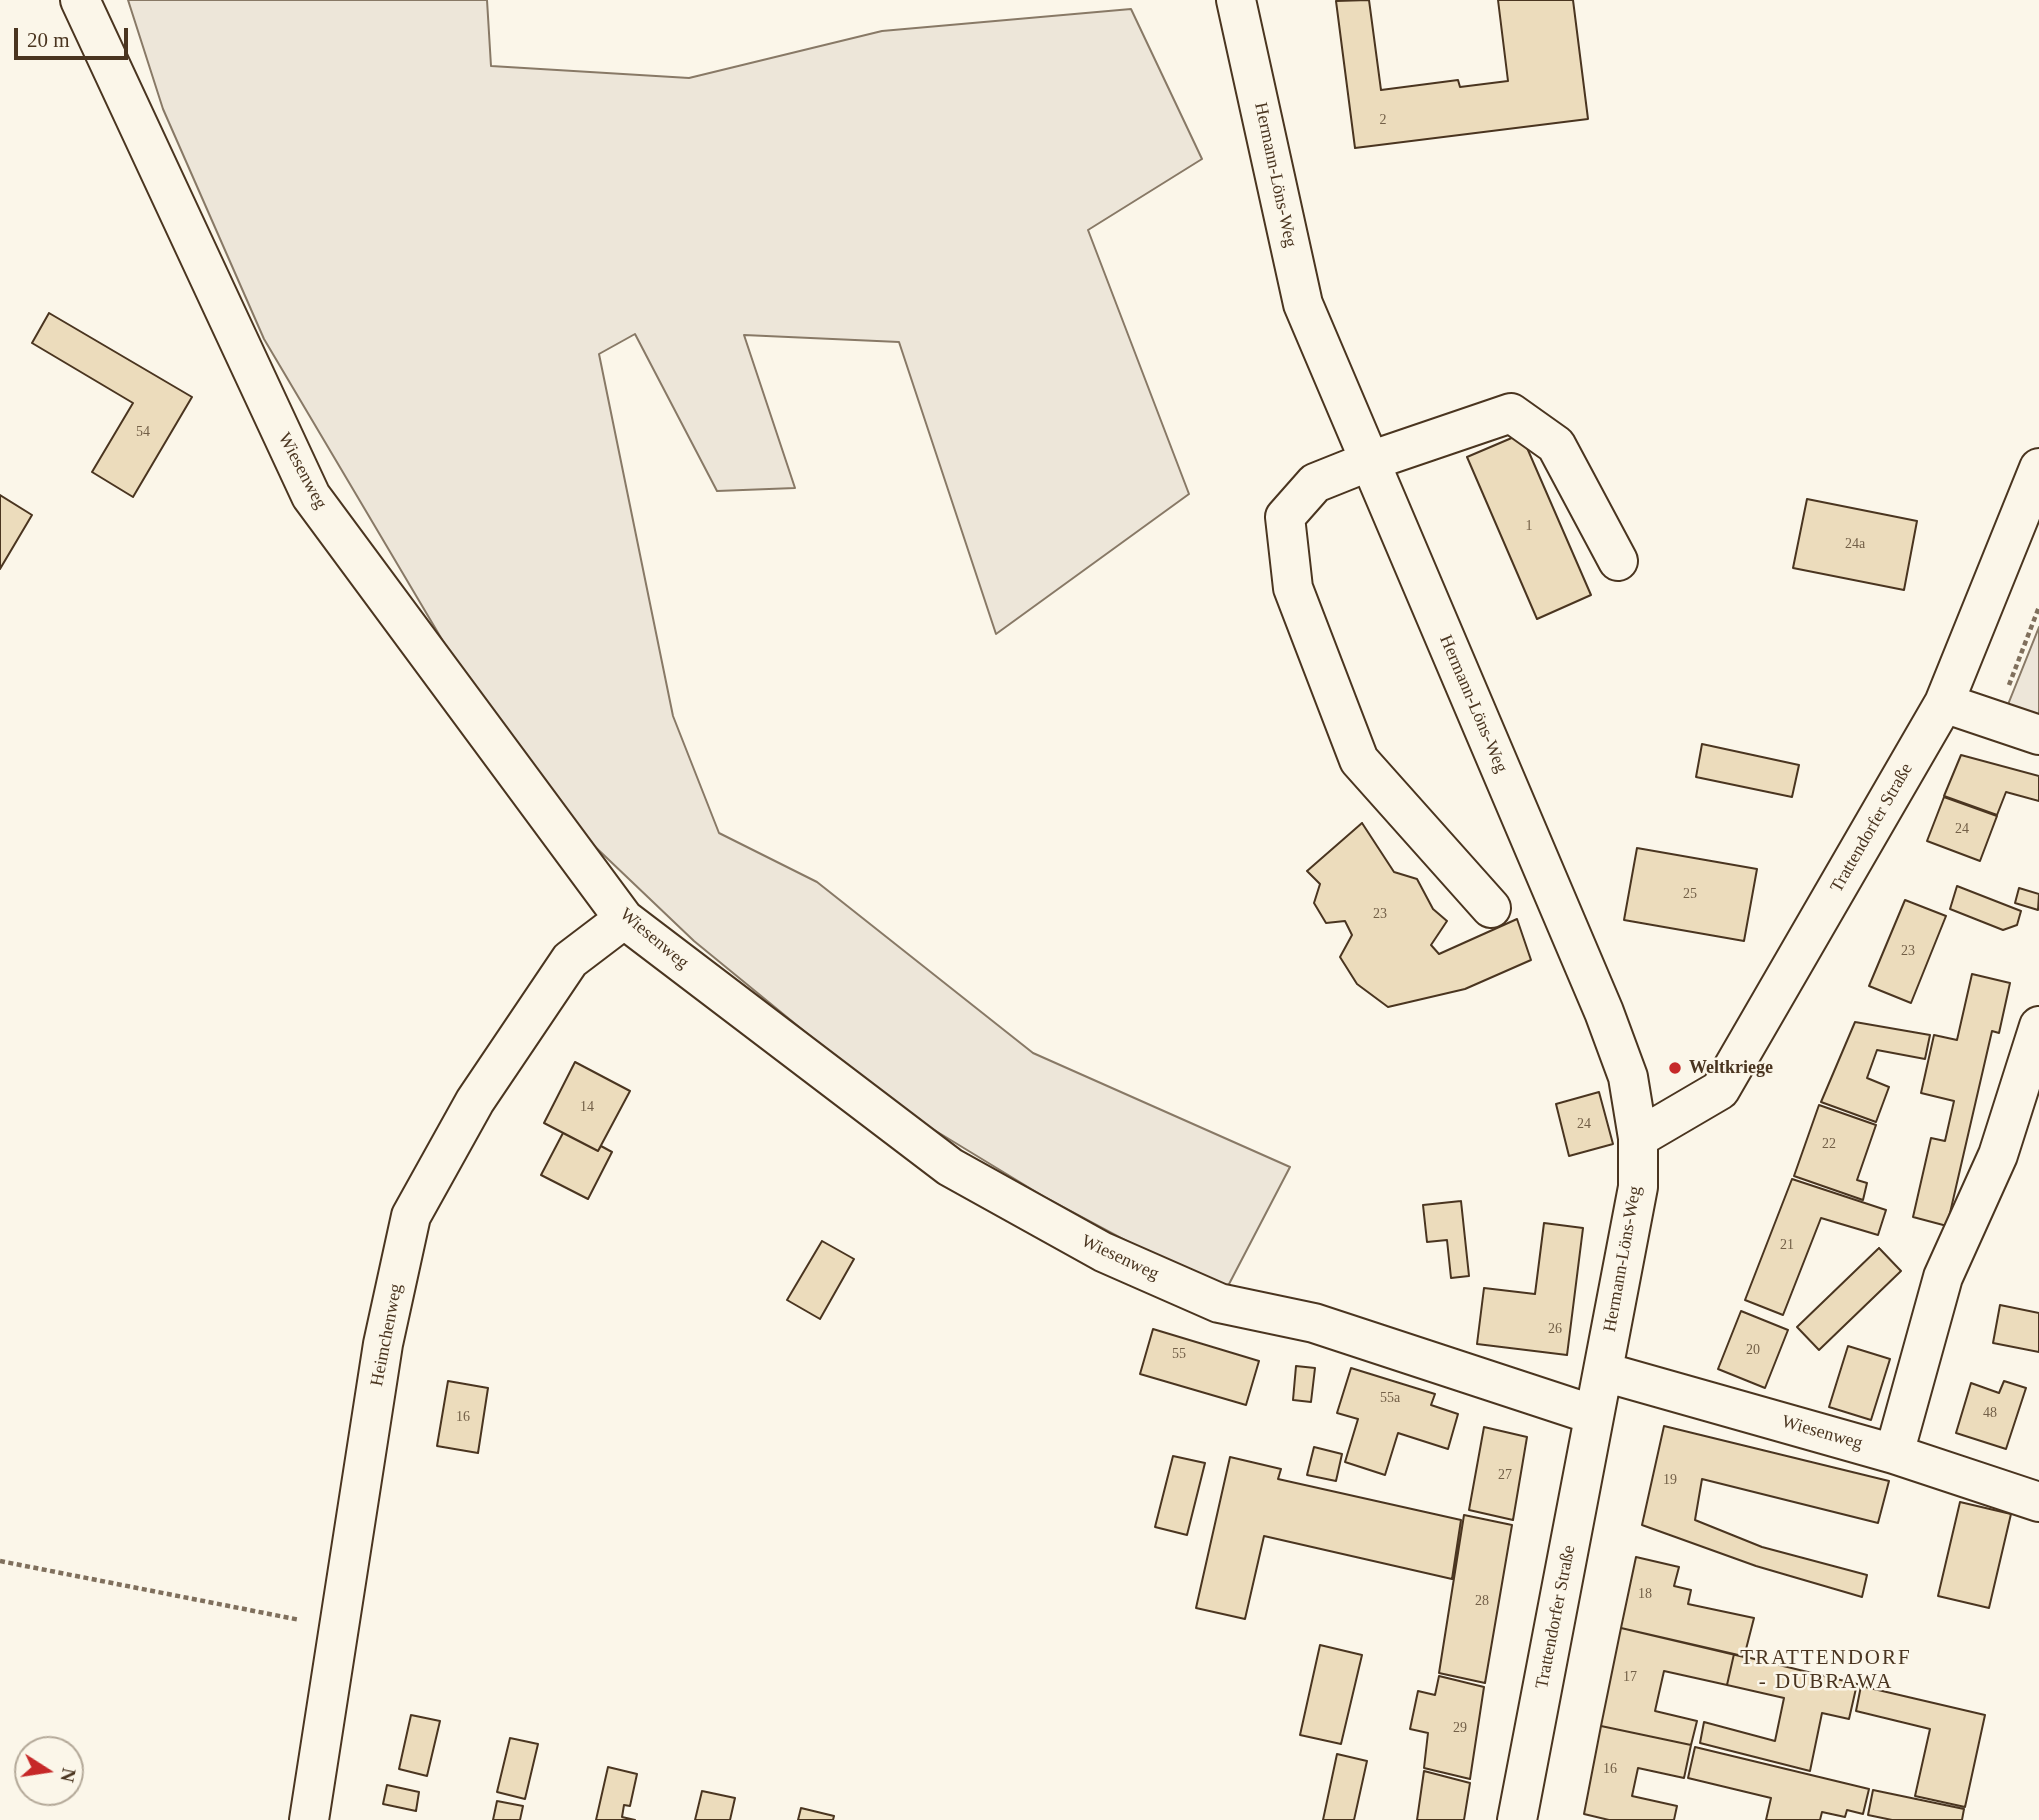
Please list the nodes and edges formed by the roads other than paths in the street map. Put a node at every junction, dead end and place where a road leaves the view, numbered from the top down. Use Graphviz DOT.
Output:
graph roads {
  1 [pos="80,0"];
  2 [pos="1236,0"];
  3 [pos="1370,461"];
  4 [pos="2039,468"];
  5 [pos="1618,561"];
  6 [pos="1944,703"];
  7 [pos="2039,735"];
  8 [pos="1491,908"];
  9 [pos="624,919"];
  10 [pos="2039,1026"];
  11 [pos="1638,1138"];
  12 [pos="1604,1371"];
  13 [pos="1594,1415"];
  14 [pos="1894,1454"];
  15 [pos="2039,1502"];
  16 [pos="309,1820"];
  17 [pos="1517,1820"];
  1 -- 9 [label="street, Wiesenweg"];
  2 -- 3 [label="street, Hermann-Löns-Weg"];
  3 -- 5 [label="street"];
  3 -- 8 [label="street"];
  3 -- 11 [label="street, Hermann-Löns-Weg"];
  4 -- 6 [label="street, Trattendorfer Straße"];
  6 -- 7 [label="street"];
  6 -- 11 [label="street, Trattendorfer Straße"];
  9 -- 13 [label="street, Wiesenweg"];
  9 -- 16 [label="street, Heimchenweg"];
  10 -- 14 [label="street"];
  11 -- 12 [label="street, Hermann-Löns-Weg"];
  12 -- 13 [label="street, Hermann-Löns-Weg"];
  12 -- 14 [label="street, Wiesenweg"];
  13 -- 17 [label="street, Trattendorfer Straße"];
  14 -- 15 [label="street, Wiesenweg"];
}
